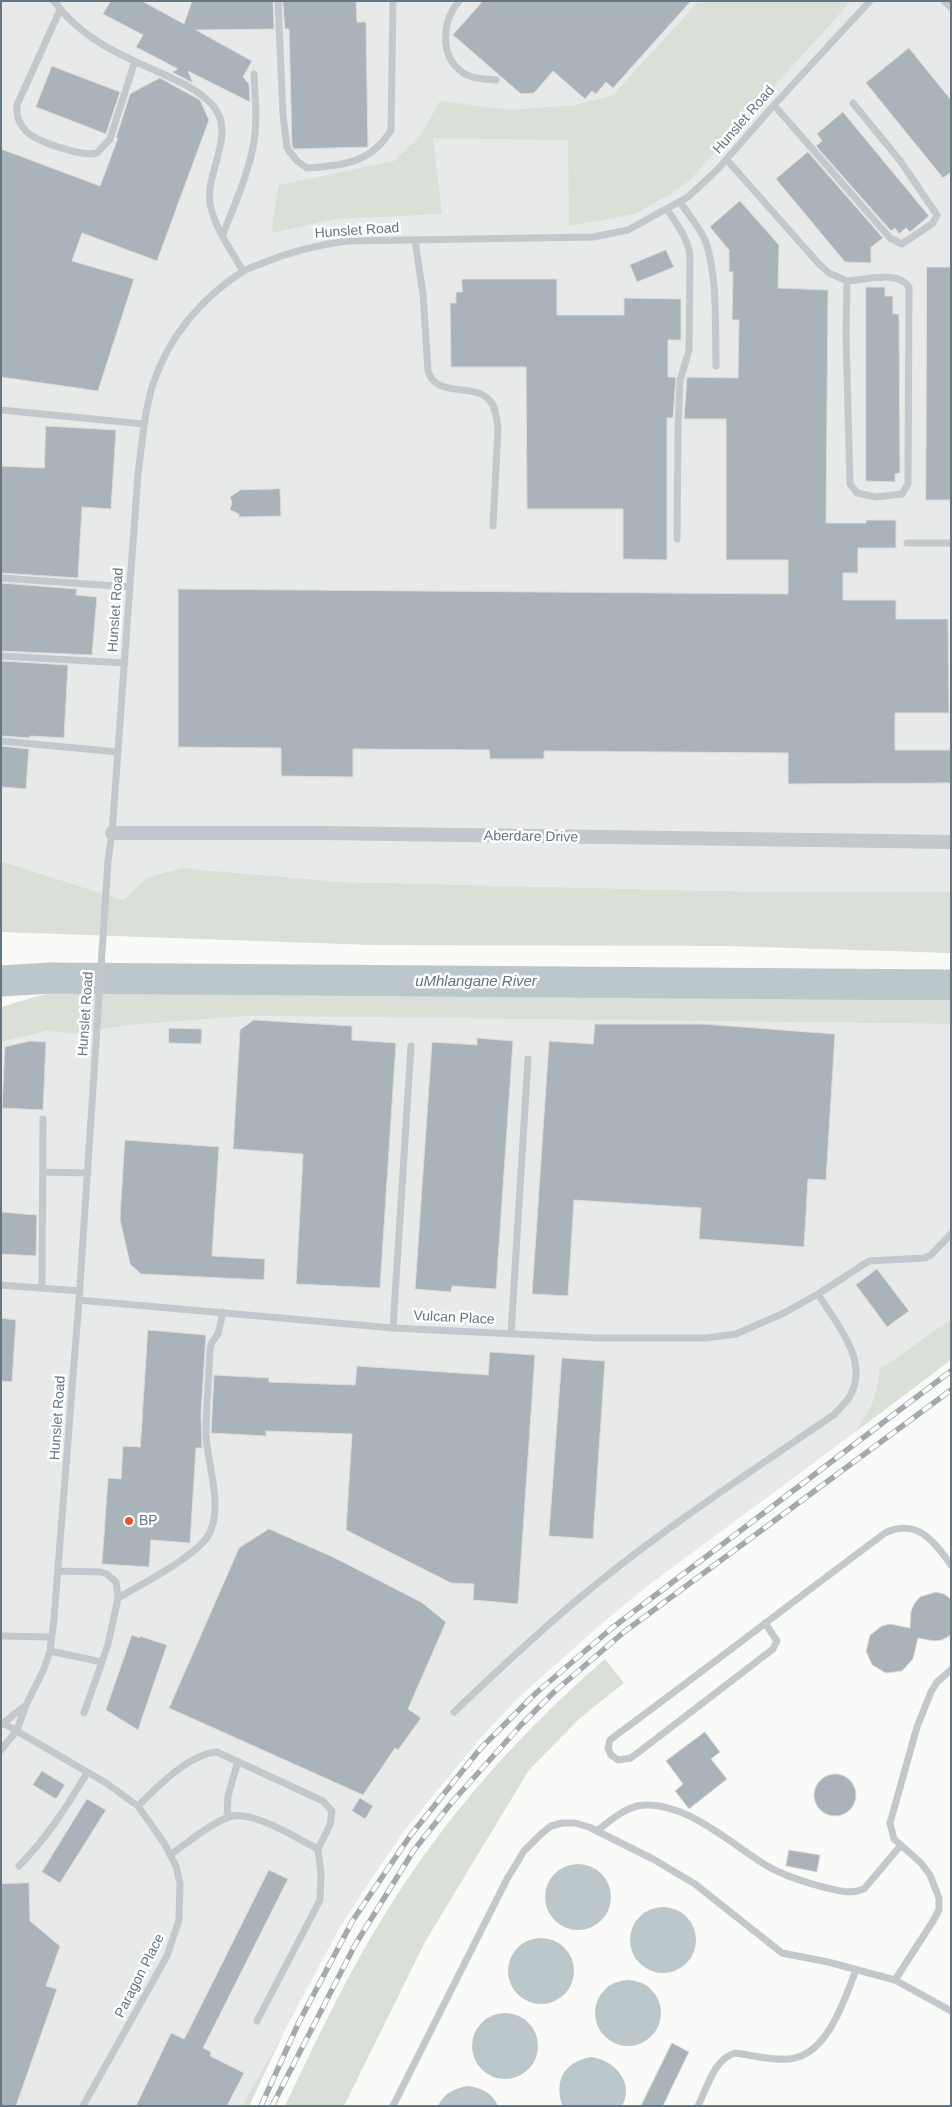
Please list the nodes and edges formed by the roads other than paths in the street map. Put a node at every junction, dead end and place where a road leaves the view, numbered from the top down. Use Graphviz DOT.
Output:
graph roads {
  1 [pos="54,1"];
  2 [pos="278,1"];
  3 [pos="393,1"];
  4 [pos="870,1"];
  5 [pos="944,1"];
  6 [pos="456,3"];
  7 [pos="951,7"];
  8 [pos="60,10"];
  9 [pos="135,61"];
  10 [pos="254,74"];
  11 [pos="496,80"];
  12 [pos="853,103"];
  13 [pos="774,105"];
  14 [pos="727,160"];
  15 [pos="680,202"];
  16 [pos="667,209"];
  17 [pos="222,234"];
  18 [pos="415,240"];
  19 [pos="243,271"];
  20 [pos="847,281"];
  21 [pos="716,366"];
  22 [pos="1,410"];
  23 [pos="144,424"];
  24 [pos="492,526"];
  25 [pos="677,539"];
  26 [pos="907,543"];
  27 [pos="951,543"];
  28 [pos="1,578"];
  29 [pos="130,587"];
  30 [pos="1,656"];
  31 [pos="124,664"];
  32 [pos="1,741"];
  33 [pos="118,752"];
  34 [pos="112,833"];
  35 [pos="951,842"];
  36 [pos="411,1046"];
  37 [pos="528,1059"];
  38 [pos="43,1119"];
  39 [pos="44,1172"];
  40 [pos="88,1173"];
  41 [pos="951,1234"];
  42 [pos="1,1285"];
  43 [pos="42,1288"];
  44 [pos="80,1291"];
  45 [pos="818,1294"];
  46 [pos="79,1300"];
  47 [pos="224,1312"];
  48 [pos="393,1328"];
  49 [pos="511,1334"];
  50 [pos="951,1565"];
  51 [pos="59,1571"];
  52 [pos="118,1598"];
  53 [pos="765,1623"];
  54 [pos="1,1636"];
  55 [pos="52,1637"];
  56 [pos="50,1651"];
  57 [pos="102,1662"];
  58 [pos="951,1670"];
  59 [pos="26,1705"];
  60 [pos="454,1712"];
  61 [pos="84,1713"];
  62 [pos="2,1724"];
  63 [pos="17,1730"];
  64 [pos="1,1750"];
  65 [pos="238,1761"];
  66 [pos="87,1773"];
  67 [pos="138,1806"];
  68 [pos="227,1818"];
  69 [pos="598,1830"];
  70 [pos="901,1844"];
  71 [pos="318,1849"];
  72 [pos="170,1855"];
  73 [pos="19,1866"];
  74 [pos="856,1970"];
  75 [pos="895,1980"];
  76 [pos="951,2011"];
  77 [pos="257,2021"];
  78 [pos="83,2106"];
  79 [pos="393,2106"];
  80 [pos="698,2106"];
  1 -- 8 [label="lane"];
  2 -- 3 [label="lane"];
  4 -- 13 [label="lane, Hunslet Road"];
  5 -- 7 [label="lane"];
  6 -- 11 [label="lane"];
  8 -- 9 [label="lane"];
  8 -- 9 [label="lane"];
  9 -- 17 [label="lane"];
  10 -- 17 [label="lane"];
  12 -- 13 [label="lane"];
  13 -- 14 [label="lane, Hunslet Road"];
  14 -- 15 [label="lane, Hunslet Road"];
  14 -- 20 [label="lane"];
  15 -- 16 [label="lane, Hunslet Road"];
  15 -- 21 [label="lane"];
  16 -- 18 [label="lane, Hunslet Road"];
  16 -- 25 [label="lane"];
  17 -- 19 [label="lane"];
  18 -- 19 [label="lane, Hunslet Road"];
  18 -- 24 [label="lane"];
  19 -- 23 [label="lane, Hunslet Road"];
  20 -- 20 [label="lane"];
  22 -- 23 [label="lane"];
  23 -- 29 [label="lane, Hunslet Road"];
  26 -- 27 [label="lane"];
  28 -- 29 [label="lane"];
  29 -- 31 [label="lane, Hunslet Road"];
  30 -- 31 [label="lane"];
  31 -- 33 [label="lane, Hunslet Road"];
  32 -- 33 [label="lane"];
  33 -- 34 [label="lane, Hunslet Road"];
  34 -- 35 [label="street, Aberdare Drive"];
  34 -- 40 [label="lane, Hunslet Road"];
  36 -- 48 [label="lane"];
  37 -- 49 [label="lane"];
  38 -- 39 [label="lane"];
  39 -- 40 [label="lane"];
  39 -- 43 [label="lane"];
  40 -- 44 [label="lane, Hunslet Road"];
  41 -- 45 [label="lane, Vulcan Place"];
  42 -- 43 [label="lane"];
  43 -- 44 [label="lane"];
  44 -- 46 [label="lane, Hunslet Road"];
  45 -- 49 [label="lane, Vulcan Place"];
  45 -- 60 [label="lane"];
  46 -- 47 [label="lane, Vulcan Place"];
  46 -- 51 [label="lane, Hunslet Road"];
  47 -- 48 [label="lane, Vulcan Place"];
  47 -- 52 [label="lane"];
  48 -- 49 [label="lane, Vulcan Place"];
  50 -- 53 [label="lane"];
  51 -- 52 [label="lane"];
  51 -- 55 [label="lane, Hunslet Road"];
  52 -- 57 [label="lane"];
  53 -- 53 [label="lane"];
  54 -- 55 [label="lane"];
  55 -- 56 [label="lane, Hunslet Road"];
  56 -- 57 [label="lane"];
  56 -- 59 [label="lane, Hunslet Road"];
  57 -- 61 [label="lane"];
  58 -- 70 [label="lane"];
  59 -- 62 [label="lane, Hunslet Road"];
  59 -- 63 [label="lane, Hunslet Road"];
  62 -- 63 [label="lane, Paragon Place"];
  63 -- 64 [label="lane, Hunslet Road"];
  63 -- 66 [label="lane, Paragon Place"];
  65 -- 67 [label="lane"];
  65 -- 68 [label="lane"];
  65 -- 71 [label="lane"];
  66 -- 67 [label="lane, Paragon Place"];
  66 -- 73 [label="lane"];
  67 -- 72 [label="lane, Paragon Place"];
  68 -- 71 [label="lane"];
  68 -- 72 [label="lane"];
  69 -- 70 [label="lane"];
  69 -- 74 [label="lane"];
  69 -- 79 [label="lane"];
  70 -- 75 [label="lane"];
  71 -- 77 [label="lane"];
  72 -- 78 [label="lane, Paragon Place"];
  74 -- 75 [label="lane"];
  74 -- 80 [label="lane"];
  75 -- 76 [label="lane"];
}
